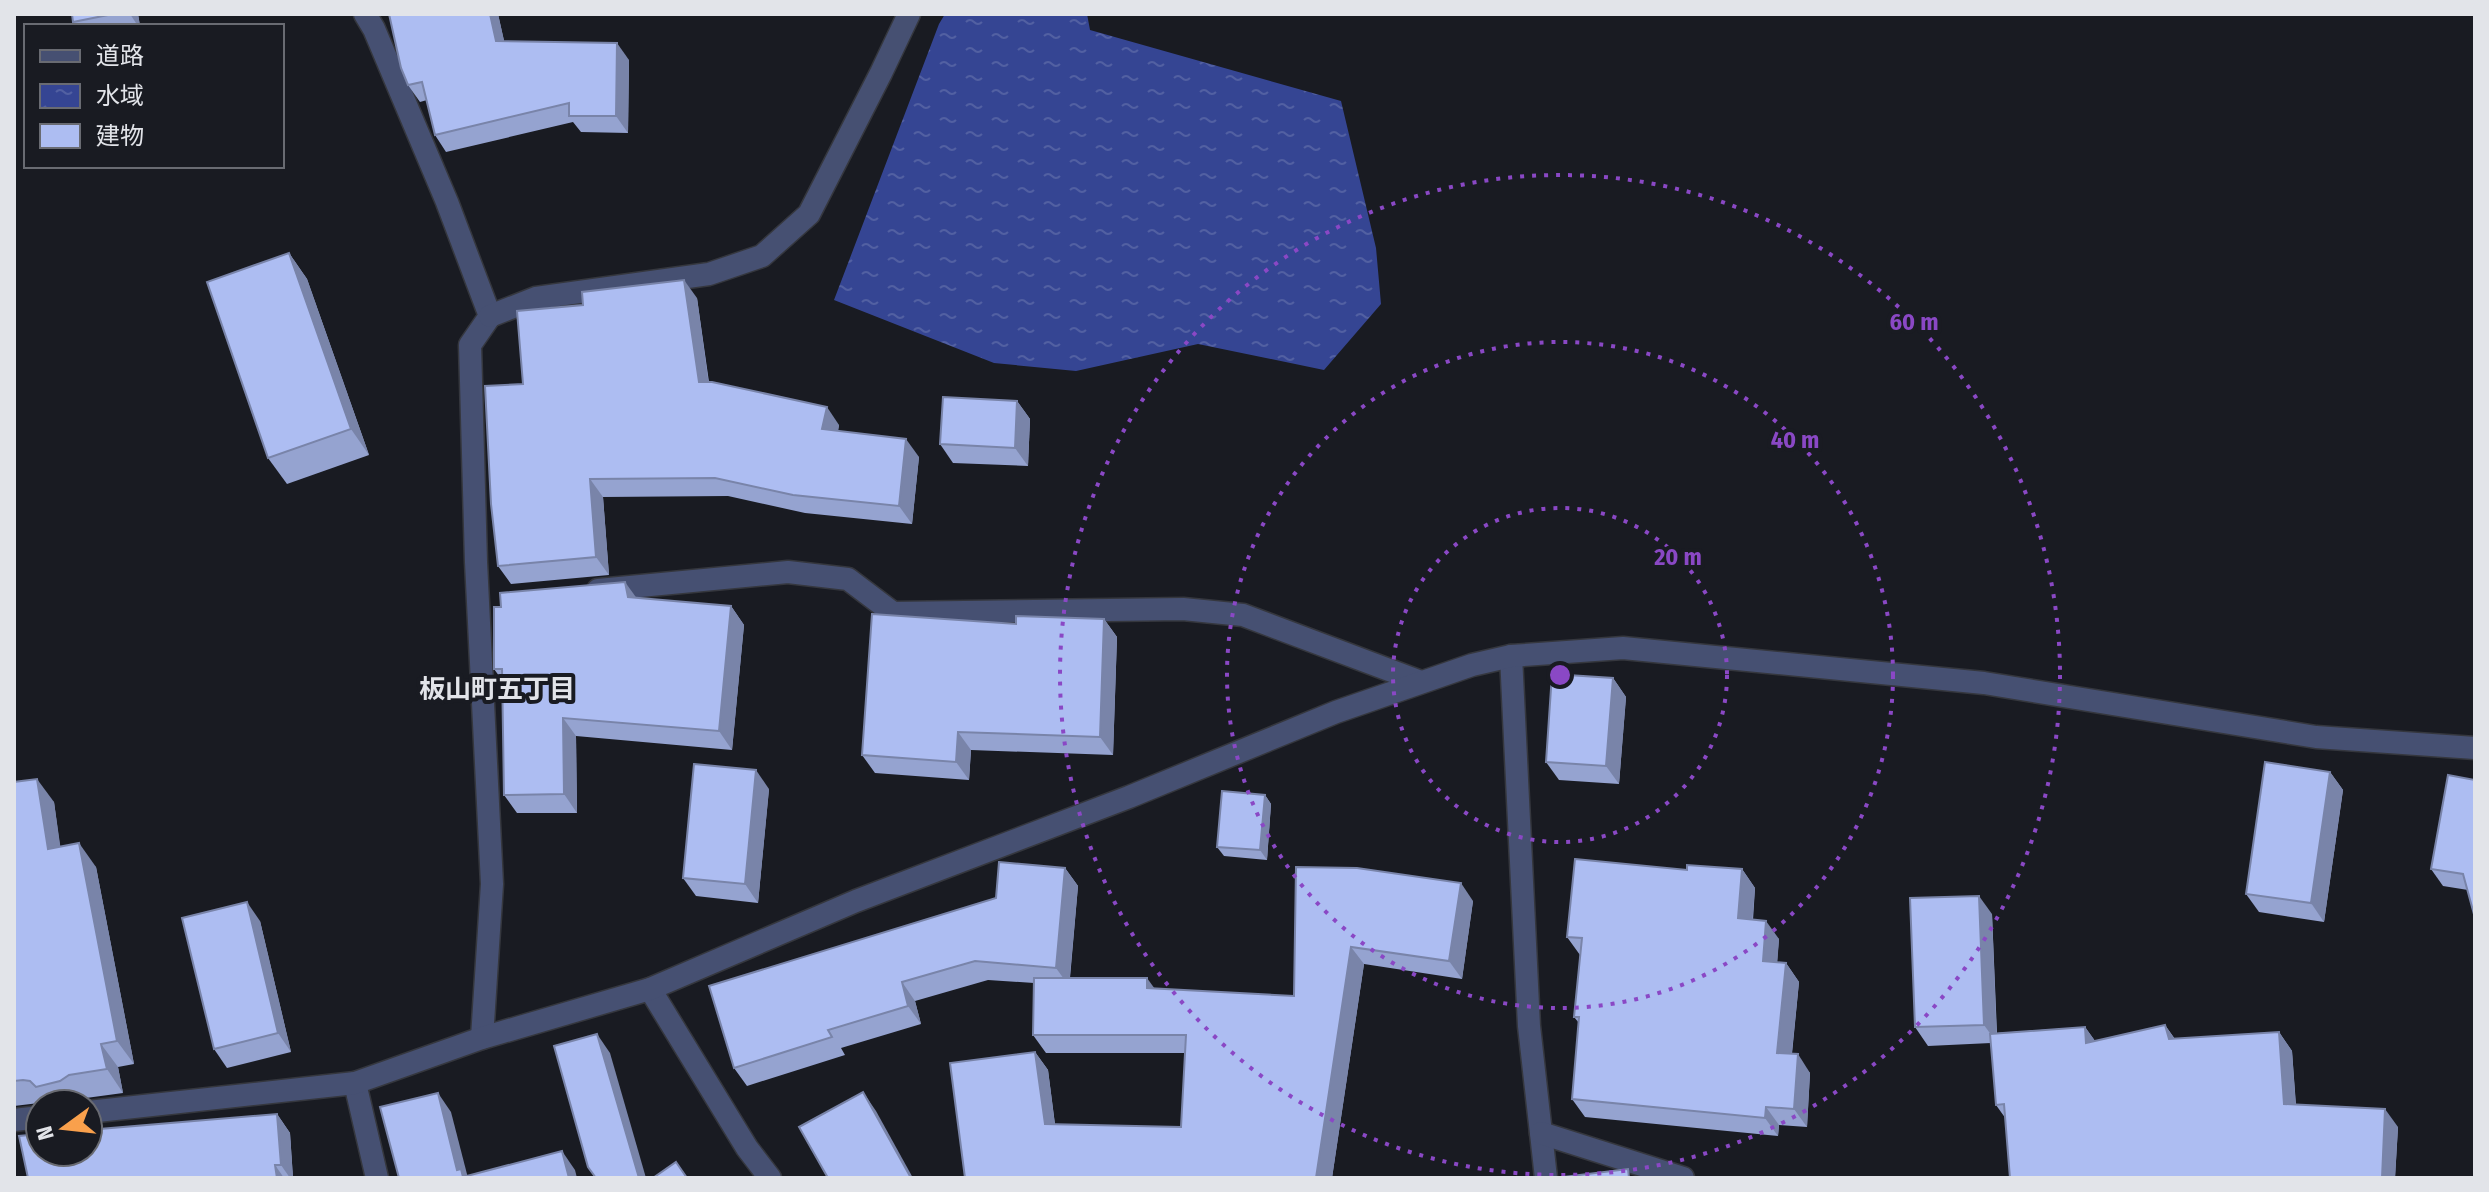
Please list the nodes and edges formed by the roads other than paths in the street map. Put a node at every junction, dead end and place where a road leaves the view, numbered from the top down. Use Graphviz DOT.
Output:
graph roads {
  1 [pos="365,14"];
  2 [pos="909,14"];
  3 [pos="490,316"];
  4 [pos="571,592"];
  5 [pos="1511,656"];
  6 [pos="1421,682"];
  7 [pos="2475,748"];
  8 [pos="650,989"];
  9 [pos="482,1038"];
  10 [pos="355,1083"];
  11 [pos="104,1110"];
  12 [pos="1541,1133"];
  13 [pos="377,1178"];
  14 [pos="770,1178"];
  15 [pos="1546,1178"];
  16 [pos="1683,1178"];
  1 -- 3 [label="street"];
  2 -- 3 [label="street"];
  3 -- 9 [label="street"];
  4 -- 6 [label="street"];
  5 -- 6 [label="street"];
  5 -- 7 [label="street"];
  5 -- 12 [label="street"];
  6 -- 8 [label="street"];
  8 -- 9 [label="street"];
  8 -- 14 [label="street"];
  9 -- 10 [label="street"];
  10 -- 11 [label="street"];
  10 -- 13 [label="street"];
  12 -- 15 [label="street"];
  12 -- 16 [label="street"];
}
